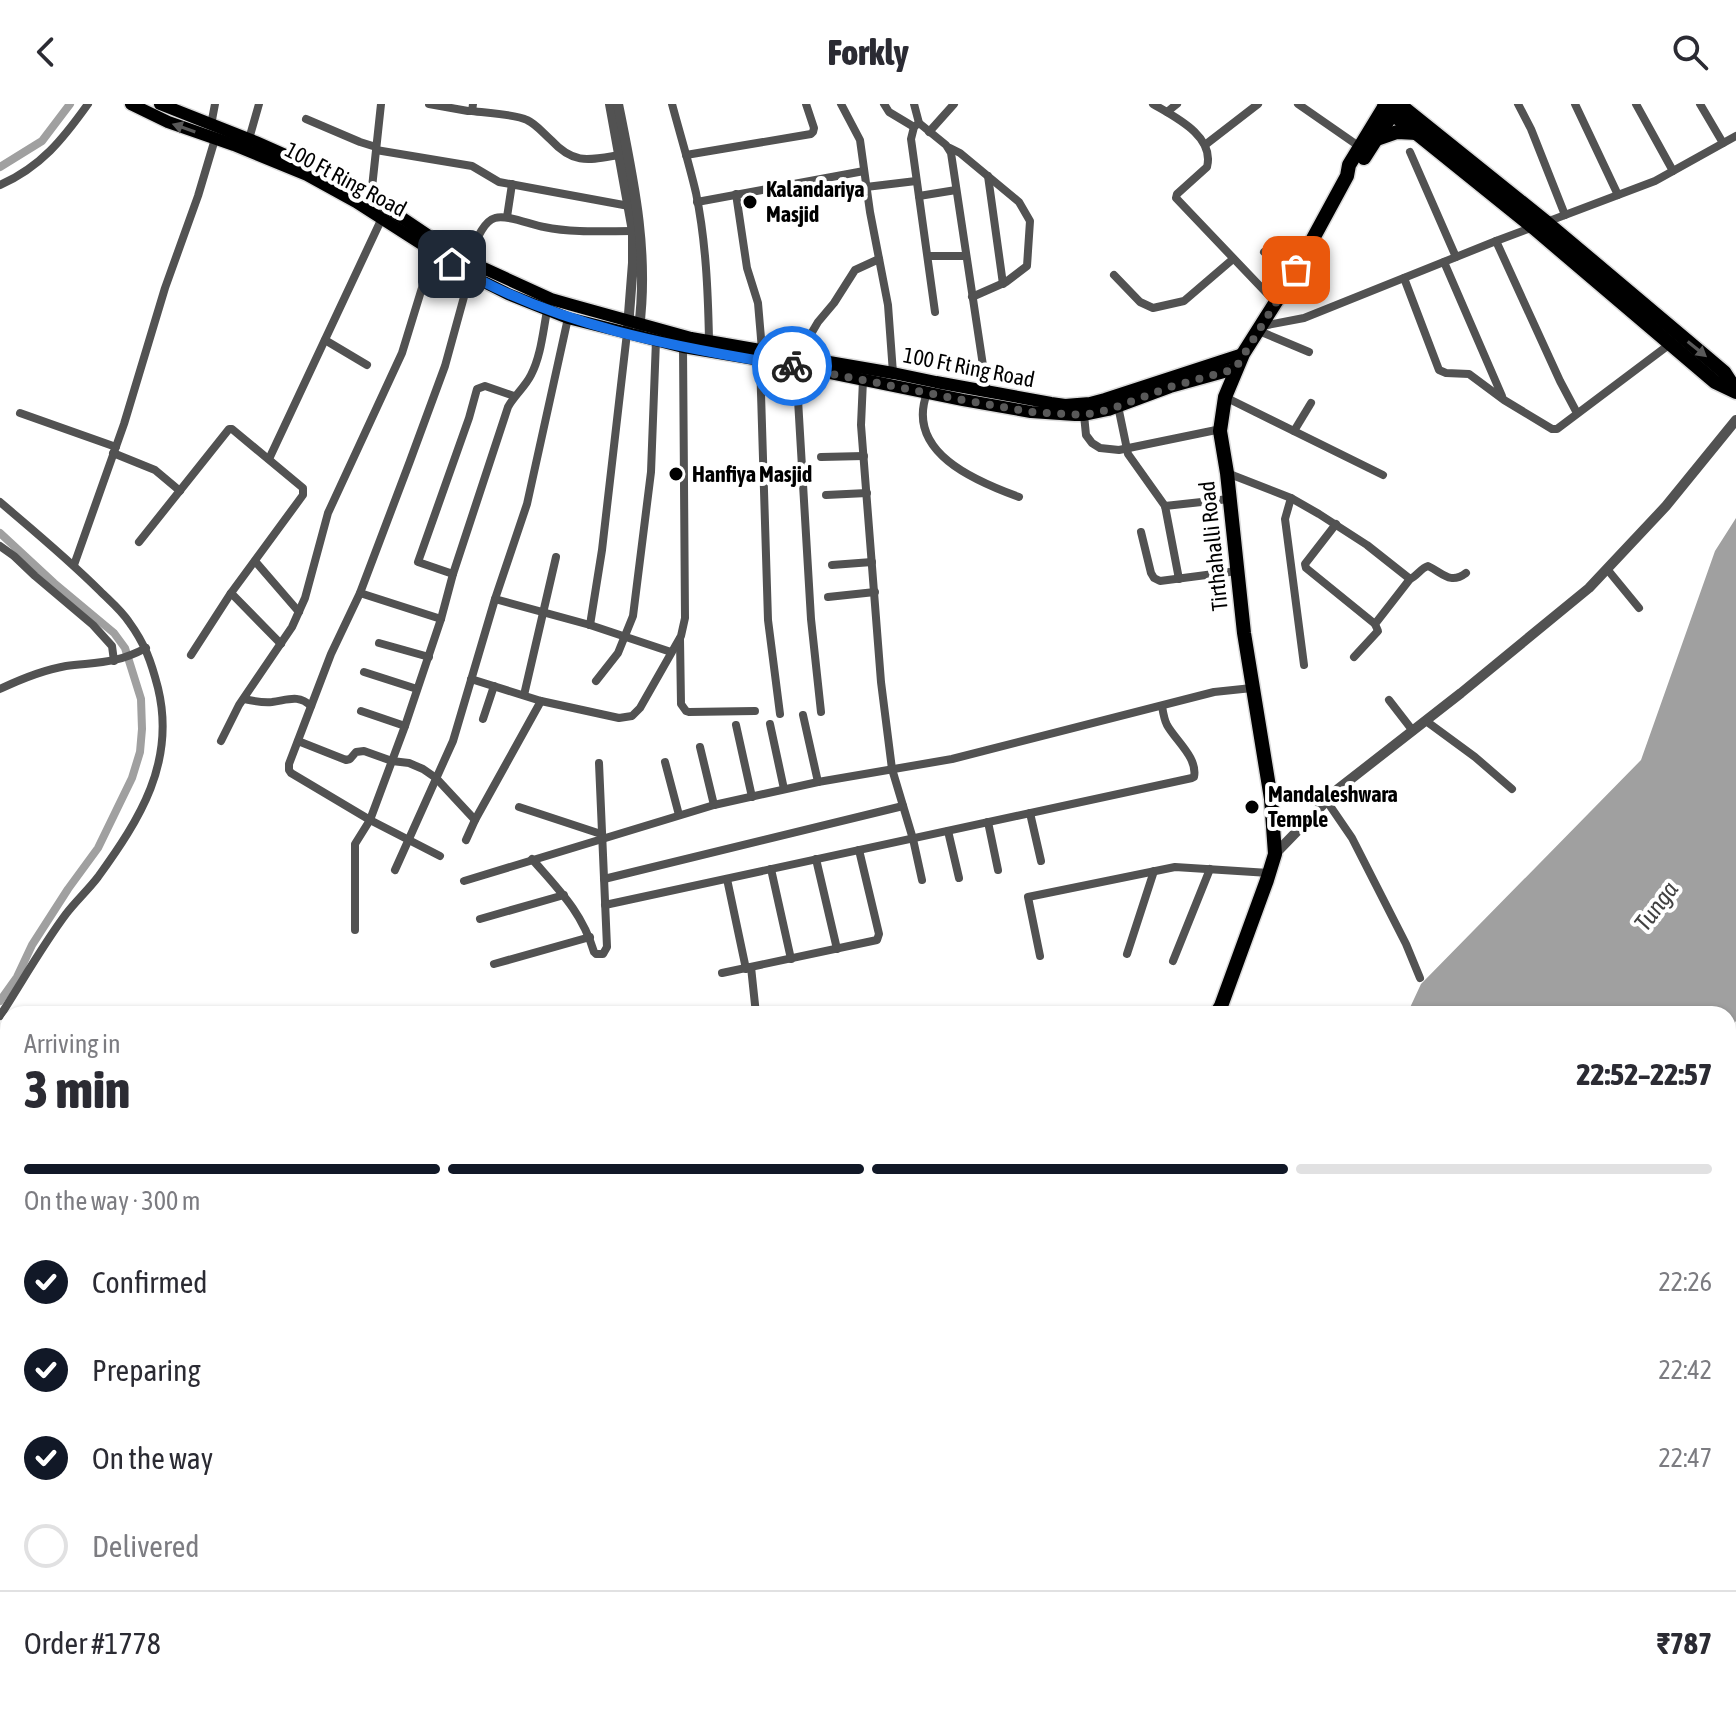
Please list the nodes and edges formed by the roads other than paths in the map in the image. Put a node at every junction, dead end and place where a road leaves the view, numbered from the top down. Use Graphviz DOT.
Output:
graph roads {
  1 [pos="88,104"];
  2 [pos="131,104"];
  3 [pos="160,104"];
  4 [pos="215,104"];
  5 [pos="259,104"];
  6 [pos="381,104"];
  7 [pos="429,104"];
  8 [pos="610,104"];
  9 [pos="618,104"];
  10 [pos="672,104"];
  11 [pos="806,104"];
  12 [pos="841,104"];
  13 [pos="884,104"];
  14 [pos="914,104"];
  15 [pos="954,104"];
  16 [pos="1153,104"];
  17 [pos="1177,104"];
  18 [pos="1258,104"];
  19 [pos="1298,104"];
  20 [pos="1518,104"];
  21 [pos="1575,104"];
  22 [pos="1636,104"];
  23 [pos="1700,104"];
  24 [pos="1392,106"];
  25 [pos="472,107"];
  26 [pos="188,109"];
  27 [pos="1167,112"];
  28 [pos="1415,118"];
  29 [pos="306,119"];
  30 [pos="211,125"];
  31 [pos="917,125"];
  32 [pos="929,132"];
  33 [pos="1736,136"];
  34 [pos="215,139"];
  35 [pos="249,139"];
  36 [pos="1377,139"];
  37 [pos="1723,143"];
  38 [pos="1205,145"];
  39 [pos="1360,147"];
  40 [pos="376,148"];
  41 [pos="950,148"];
  42 [pos="1410,152"];
  43 [pos="619,155"];
  44 [pos="686,155"];
  45 [pos="864,171"];
  46 [pos="1673,171"];
  47 [pos="988,175"];
  48 [pos="1347,176"];
  49 [pos="916,181"];
  50 [pos="512,184"];
  51 [pos="0,185"];
  52 [pos="866,187"];
  53 [pos="956,190"];
  54 [pos="736,194"];
  55 [pos="1618,195"];
  56 [pos="919,196"];
  57 [pos="371,197"];
  58 [pos="697,202"];
  59 [pos="629,206"];
  60 [pos="1565,215"];
  61 [pos="507,217"];
  62 [pos="382,218"];
  63 [pos="1540,225"];
  64 [pos="633,231"];
  65 [pos="1496,241"];
  66 [pos="433,252"];
  67 [pos="1264,252"];
  68 [pos="928,256"];
  69 [pos="966,256"];
  70 [pos="1456,257"];
  71 [pos="879,259"];
  72 [pos="1233,259"];
  73 [pos="468,260"];
  74 [pos="1444,262"];
  75 [pos="1296,270"];
  76 [pos="470,275"];
  77 [pos="1114,275"];
  78 [pos="1404,278"];
  79 [pos="1003,284"];
  80 [pos="972,297"];
  81 [pos="1276,303"];
  82 [pos="547,311"];
  83 [pos="935,312"];
  84 [pos="568,318"];
  85 [pos="633,328"];
  86 [pos="1260,329"];
  87 [pos="325,340"];
  88 [pos="656,340"];
  89 [pos="709,340"];
  90 [pos="1670,344"];
  91 [pos="683,347"];
  92 [pos="1309,352"];
  93 [pos="1243,354"];
  94 [pos="761,355"];
  95 [pos="799,362"];
  96 [pos="367,365"];
  97 [pos="1235,369"];
  98 [pos="893,373"];
  99 [pos="863,380"];
  100 [pos="1736,391"];
  101 [pos="987,392"];
  102 [pos="927,393"];
  103 [pos="514,396"];
  104 [pos="1225,397"];
  105 [pos="1502,397"];
  106 [pos="1311,403"];
  107 [pos="1118,406"];
  108 [pos="20,413"];
  109 [pos="1577,413"];
  110 [pos="1084,415"];
  111 [pos="1736,420"];
  112 [pos="1221,429"];
  113 [pos="1294,431"];
  114 [pos="1126,448"];
  115 [pos="114,450"];
  116 [pos="864,456"];
  117 [pos="821,457"];
  118 [pos="269,459"];
  119 [pos="1227,473"];
  120 [pos="1383,475"];
  121 [pos="180,491"];
  122 [pos="867,493"];
  123 [pos="826,495"];
  124 [pos="1019,497"];
  125 [pos="1291,498"];
  126 [pos="1229,499"];
  127 [pos="0,502"];
  128 [pos="1165,506"];
  129 [pos="1336,524"];
  130 [pos="1141,532"];
  131 [pos="139,542"];
  132 [pos="0,546"];
  133 [pos="556,557"];
  134 [pos="255,561"];
  135 [pos="872,562"];
  136 [pos="74,565"];
  137 [pos="832,565"];
  138 [pos="1607,569"];
  139 [pos="1237,571"];
  140 [pos="1466,573"];
  141 [pos="453,574"];
  142 [pos="1179,579"];
  143 [pos="1410,579"];
  144 [pos="875,592"];
  145 [pos="231,593"];
  146 [pos="360,593"];
  147 [pos="828,597"];
  148 [pos="495,599"];
  149 [pos="1639,608"];
  150 [pos="299,612"];
  151 [pos="543,612"];
  152 [pos="441,619"];
  153 [pos="1375,624"];
  154 [pos="590,625"];
  155 [pos="626,636"];
  156 [pos="680,639"];
  157 [pos="379,643"];
  158 [pos="281,644"];
  159 [pos="143,649"];
  160 [pos="671,652"];
  161 [pos="191,655"];
  162 [pos="429,657"];
  163 [pos="1354,657"];
  164 [pos="117,660"];
  165 [pos="1304,665"];
  166 [pos="364,672"];
  167 [pos="471,679"];
  168 [pos="596,681"];
  169 [pos="494,686"];
  170 [pos="1252,688"];
  171 [pos="0,689"];
  172 [pos="417,689"];
  173 [pos="524,695"];
  174 [pos="244,699"];
  175 [pos="1389,700"];
  176 [pos="541,701"];
  177 [pos="311,706"];
  178 [pos="1162,706"];
  179 [pos="361,711"];
  180 [pos="755,711"];
  181 [pos="821,712"];
  182 [pos="780,714"];
  183 [pos="803,715"];
  184 [pos="483,719"];
  185 [pos="1426,721"];
  186 [pos="770,724"];
  187 [pos="736,725"];
  188 [pos="405,726"];
  189 [pos="1413,731"];
  190 [pos="221,741"];
  191 [pos="298,741"];
  192 [pos="700,747"];
  193 [pos="392,761"];
  194 [pos="665,762"];
  195 [pos="599,763"];
  196 [pos="892,769"];
  197 [pos="436,778"];
  198 [pos="818,782"];
  199 [pos="784,789"];
  200 [pos="1512,789"];
  201 [pos="752,797"];
  202 [pos="1326,800"];
  203 [pos="714,805"];
  204 [pos="903,806"];
  205 [pos="519,807"];
  206 [pos="1030,813"];
  207 [pos="679,815"];
  208 [pos="370,820"];
  209 [pos="475,820"];
  210 [pos="988,822"];
  211 [pos="948,831"];
  212 [pos="601,836"];
  213 [pos="913,839"];
  214 [pos="409,840"];
  215 [pos="466,840"];
  216 [pos="859,850"];
  217 [pos="1275,854"];
  218 [pos="440,856"];
  219 [pos="532,859"];
  220 [pos="816,859"];
  221 [pos="1041,861"];
  222 [pos="771,869"];
  223 [pos="1210,869"];
  224 [pos="395,870"];
  225 [pos="998,870"];
  226 [pos="1154,871"];
  227 [pos="1269,873"];
  228 [pos="959,878"];
  229 [pos="604,879"];
  230 [pos="727,879"];
  231 [pos="922,880"];
  232 [pos="464,881"];
  233 [pos="564,895"];
  234 [pos="605,905"];
  235 [pos="480,919"];
  236 [pos="355,930"];
  237 [pos="590,937"];
  238 [pos="837,949"];
  239 [pos="1127,954"];
  240 [pos="1040,956"];
  241 [pos="791,959"];
  242 [pos="1173,961"];
  243 [pos="494,964"];
  244 [pos="748,968"];
  245 [pos="722,973"];
  246 [pos="1420,978"];
  247 [pos="6,1006"];
  248 [pos="755,1006"];
  249 [pos="1221,1006"];
  1 -- 51 [label="street"];
  34 -- 2 [label="main road, 100 Ft Ring Road, one-way"];
  3 -- 26 [label="main road, 100 Ft Ring Road"];
  4 -- 30 [label="street"];
  5 -- 35 [label="street"];
  6 -- 40 [label="street"];
  7 -- 25 [label="street"];
  8 -- 43 [label="street"];
  9 -- 85 [label="street"];
  10 -- 44 [label="street"];
  11 -- 44 [label="street"];
  12 -- 45 [label="street"];
  13 -- 31 [label="street"];
  14 -- 31 [label="street"];
  15 -- 32 [label="street"];
  16 -- 27 [label="street"];
  17 -- 27 [label="street"];
  18 -- 38 [label="street"];
  19 -- 39 [label="street"];
  20 -- 60 [label="street"];
  21 -- 55 [label="street"];
  22 -- 46 [label="street"];
  23 -- 37 [label="street"];
  24 -- 28 [label="highway"];
  24 -- 36 [label="highway"];
  24 -- 39 [label="highway, Tirthahalli Road"];
  25 -- 43 [label="street"];
  26 -- 30 [label="main road, 100 Ft Ring Road"];
  27 -- 38 [label="street"];
  28 -- 36 [label="highway"];
  28 -- 63 [label="highway"];
  29 -- 40 [label="street"];
  30 -- 35 [label="main road, 100 Ft Ring Road"];
  31 -- 32 [label="street"];
  31 -- 49 [label="street"];
  32 -- 41 [label="street"];
  33 -- 37 [label="street"];
  34 -- 62 [label="main road, 100 Ft Ring Road"];
  34 -- 115 [label="street"];
  35 -- 57 [label="main road, 100 Ft Ring Road"];
  36 -- 48 [label="highway"];
  37 -- 46 [label="street"];
  38 -- 72 [label="street"];
  39 -- 48 [label="highway, Tirthahalli Road"];
  40 -- 50 [label="street"];
  40 -- 57 [label="street"];
  41 -- 47 [label="street"];
  41 -- 53 [label="street"];
  42 -- 70 [label="street"];
  43 -- 59 [label="street"];
  44 -- 58 [label="street"];
  45 -- 52 [label="street"];
  45 -- 54 [label="street"];
  46 -- 55 [label="street"];
  47 -- 79 [label="street"];
  47 -- 79 [label="street"];
  48 -- 75 [label="highway, Tirthahalli Road"];
  49 -- 52 [label="street"];
  49 -- 56 [label="street"];
  50 -- 59 [label="street"];
  50 -- 61 [label="street"];
  52 -- 71 [label="street"];
  53 -- 56 [label="street"];
  53 -- 69 [label="street"];
  54 -- 58 [label="street"];
  54 -- 94 [label="street"];
  55 -- 60 [label="street"];
  56 -- 68 [label="street"];
  57 -- 73 [label="main road, 100 Ft Ring Road"];
  58 -- 89 [label="street"];
  59 -- 64 [label="street"];
  60 -- 63 [label="street"];
  61 -- 64 [label="street"];
  61 -- 73 [label="street"];
  62 -- 66 [label="main road, 100 Ft Ring Road"];
  62 -- 87 [label="street"];
  63 -- 65 [label="street"];
  63 -- 90 [label="highway"];
  63 -- 100 [label="highway, one-way"];
  64 -- 85 [label="street"];
  65 -- 70 [label="street"];
  65 -- 109 [label="street"];
  66 -- 76 [label="main road, 100 Ft Ring Road"];
  66 -- 150 [label="street"];
  67 -- 75 [label="street"];
  68 -- 69 [label="street"];
  68 -- 83 [label="street"];
  69 -- 80 [label="street"];
  70 -- 74 [label="street"];
  71 -- 95 [label="street"];
  71 -- 98 [label="street"];
  72 -- 77 [label="street"];
  72 -- 81 [label="street"];
  73 -- 85 [label="main road, 100 Ft Ring Road"];
  74 -- 78 [label="street"];
  74 -- 105 [label="street"];
  75 -- 81 [label="highway, Tirthahalli Road"];
  76 -- 82 [label="main road, 100 Ft Ring Road"];
  76 -- 146 [label="street"];
  78 -- 86 [label="street"];
  78 -- 105 [label="street"];
  79 -- 80 [label="street"];
  80 -- 101 [label="street"];
  81 -- 86 [label="highway, Tirthahalli Road"];
  82 -- 84 [label="main road, 100 Ft Ring Road"];
  82 -- 103 [label="street"];
  84 -- 85 [label="main road, 100 Ft Ring Road"];
  84 -- 148 [label="street"];
  85 -- 88 [label="main road, 100 Ft Ring Road"];
  85 -- 89 [label="main road, 100 Ft Ring Road"];
  85 -- 154 [label="street"];
  86 -- 92 [label="street"];
  86 -- 93 [label="highway, Tirthahalli Road"];
  87 -- 96 [label="street"];
  87 -- 118 [label="street"];
  88 -- 91 [label="main road, 100 Ft Ring Road"];
  88 -- 155 [label="street"];
  89 -- 94 [label="main road, 100 Ft Ring Road"];
  90 -- 100 [label="highway"];
  90 -- 109 [label="street"];
  91 -- 94 [label="main road, 100 Ft Ring Road"];
  91 -- 156 [label="street"];
  93 -- 97 [label="highway, Tirthahalli Road"];
  93 -- 101 [label="main road, 100 Ft Ring Road"];
  94 -- 95 [label="main road, 100 Ft Ring Road"];
  94 -- 182 [label="street"];
  95 -- 98 [label="main road, 100 Ft Ring Road"];
  95 -- 99 [label="main road, 100 Ft Ring Road"];
  95 -- 181 [label="street"];
  97 -- 104 [label="highway, Tirthahalli Road"];
  97 -- 107 [label="main road, 100 Ft Ring Road"];
  98 -- 101 [label="main road, 100 Ft Ring Road"];
  99 -- 102 [label="main road, 100 Ft Ring Road"];
  99 -- 116 [label="street"];
  102 -- 110 [label="main road, 100 Ft Ring Road"];
  102 -- 124 [label="street"];
  103 -- 141 [label="street"];
  103 -- 141 [label="street"];
  104 -- 112 [label="highway, Tirthahalli Road"];
  104 -- 113 [label="street"];
  105 -- 109 [label="street"];
  106 -- 113 [label="street"];
  107 -- 110 [label="main road, 100 Ft Ring Road"];
  107 -- 114 [label="street"];
  108 -- 115 [label="street"];
  110 -- 114 [label="street"];
  111 -- 138 [label="street"];
  112 -- 114 [label="street"];
  112 -- 119 [label="highway, Tirthahalli Road"];
  113 -- 120 [label="street"];
  114 -- 128 [label="street"];
  115 -- 121 [label="street"];
  115 -- 136 [label="street"];
  116 -- 117 [label="street"];
  116 -- 122 [label="street"];
  118 -- 121 [label="street"];
  118 -- 134 [label="street"];
  119 -- 125 [label="street"];
  119 -- 126 [label="highway, Tirthahalli Road"];
  121 -- 131 [label="street"];
  122 -- 123 [label="street"];
  122 -- 135 [label="street"];
  125 -- 129 [label="street"];
  125 -- 165 [label="street"];
  126 -- 128 [label="street"];
  126 -- 139 [label="highway, Tirthahalli Road"];
  127 -- 136 [label="street"];
  128 -- 142 [label="street"];
  129 -- 143 [label="street"];
  129 -- 153 [label="street"];
  130 -- 142 [label="street"];
  132 -- 164 [label="street"];
  133 -- 151 [label="street"];
  134 -- 145 [label="street"];
  134 -- 150 [label="street"];
  135 -- 137 [label="street"];
  135 -- 144 [label="street"];
  136 -- 159 [label="street"];
  138 -- 149 [label="street"];
  138 -- 185 [label="street"];
  139 -- 142 [label="street"];
  139 -- 170 [label="highway, Tirthahalli Road"];
  140 -- 143 [label="street"];
  141 -- 152 [label="street"];
  143 -- 153 [label="street"];
  144 -- 147 [label="street"];
  144 -- 196 [label="street"];
  145 -- 158 [label="street"];
  145 -- 161 [label="street"];
  146 -- 152 [label="street"];
  146 -- 177 [label="street"];
  148 -- 151 [label="street"];
  148 -- 167 [label="street"];
  150 -- 158 [label="street"];
  151 -- 154 [label="street"];
  151 -- 173 [label="street"];
  152 -- 162 [label="street"];
  153 -- 163 [label="street"];
  154 -- 155 [label="street"];
  155 -- 160 [label="street"];
  155 -- 168 [label="street"];
  156 -- 160 [label="street"];
  156 -- 180 [label="street"];
  157 -- 162 [label="street"];
  158 -- 174 [label="street"];
  159 -- 164 [label="street"];
  159 -- 247 [label="street"];
  160 -- 176 [label="street"];
  162 -- 172 [label="street"];
  164 -- 171 [label="street"];
  166 -- 172 [label="street"];
  167 -- 169 [label="street"];
  167 -- 197 [label="street"];
  169 -- 173 [label="street"];
  169 -- 184 [label="street"];
  170 -- 178 [label="street"];
  170 -- 217 [label="highway, Tirthahalli Road"];
  172 -- 188 [label="street"];
  173 -- 176 [label="street"];
  174 -- 177 [label="street"];
  174 -- 190 [label="street"];
  175 -- 189 [label="street"];
  176 -- 209 [label="street"];
  177 -- 191 [label="street"];
  178 -- 196 [label="street"];
  178 -- 206 [label="street"];
  179 -- 188 [label="street"];
  183 -- 198 [label="street"];
  185 -- 189 [label="street"];
  185 -- 200 [label="street"];
  186 -- 199 [label="street"];
  187 -- 201 [label="street"];
  188 -- 193 [label="street"];
  189 -- 202 [label="street"];
  191 -- 193 [label="street"];
  191 -- 208 [label="street"];
  192 -- 203 [label="street"];
  193 -- 197 [label="street"];
  193 -- 208 [label="street"];
  194 -- 207 [label="street"];
  195 -- 212 [label="street"];
  196 -- 198 [label="street"];
  196 -- 204 [label="street"];
  197 -- 209 [label="street"];
  197 -- 214 [label="street"];
  198 -- 199 [label="street"];
  199 -- 201 [label="street"];
  201 -- 203 [label="street"];
  202 -- 217 [label="street"];
  202 -- 246 [label="street"];
  203 -- 207 [label="street"];
  204 -- 213 [label="street"];
  204 -- 229 [label="street"];
  205 -- 212 [label="street"];
  206 -- 210 [label="street"];
  206 -- 221 [label="street"];
  207 -- 212 [label="street"];
  208 -- 214 [label="street"];
  208 -- 236 [label="street"];
  209 -- 215 [label="street"];
  210 -- 211 [label="street"];
  210 -- 225 [label="street"];
  211 -- 213 [label="street"];
  211 -- 228 [label="street"];
  212 -- 219 [label="street"];
  212 -- 229 [label="street"];
  213 -- 216 [label="street"];
  213 -- 231 [label="street"];
  214 -- 218 [label="street"];
  214 -- 224 [label="street"];
  216 -- 220 [label="street"];
  216 -- 238 [label="street"];
  217 -- 227 [label="highway, Tirthahalli Road"];
  219 -- 232 [label="street"];
  219 -- 233 [label="street"];
  220 -- 222 [label="street"];
  220 -- 238 [label="street"];
  222 -- 230 [label="street"];
  222 -- 241 [label="street"];
  223 -- 226 [label="street"];
  223 -- 227 [label="street"];
  223 -- 242 [label="street"];
  226 -- 239 [label="street"];
  226 -- 240 [label="street"];
  227 -- 249 [label="highway, Tirthahalli Road"];
  229 -- 234 [label="street"];
  230 -- 234 [label="street"];
  230 -- 244 [label="street"];
  233 -- 235 [label="street"];
  233 -- 237 [label="street"];
  234 -- 237 [label="street"];
  237 -- 243 [label="street"];
  238 -- 241 [label="street"];
  241 -- 244 [label="street"];
  244 -- 245 [label="street"];
  244 -- 248 [label="street"];
}
